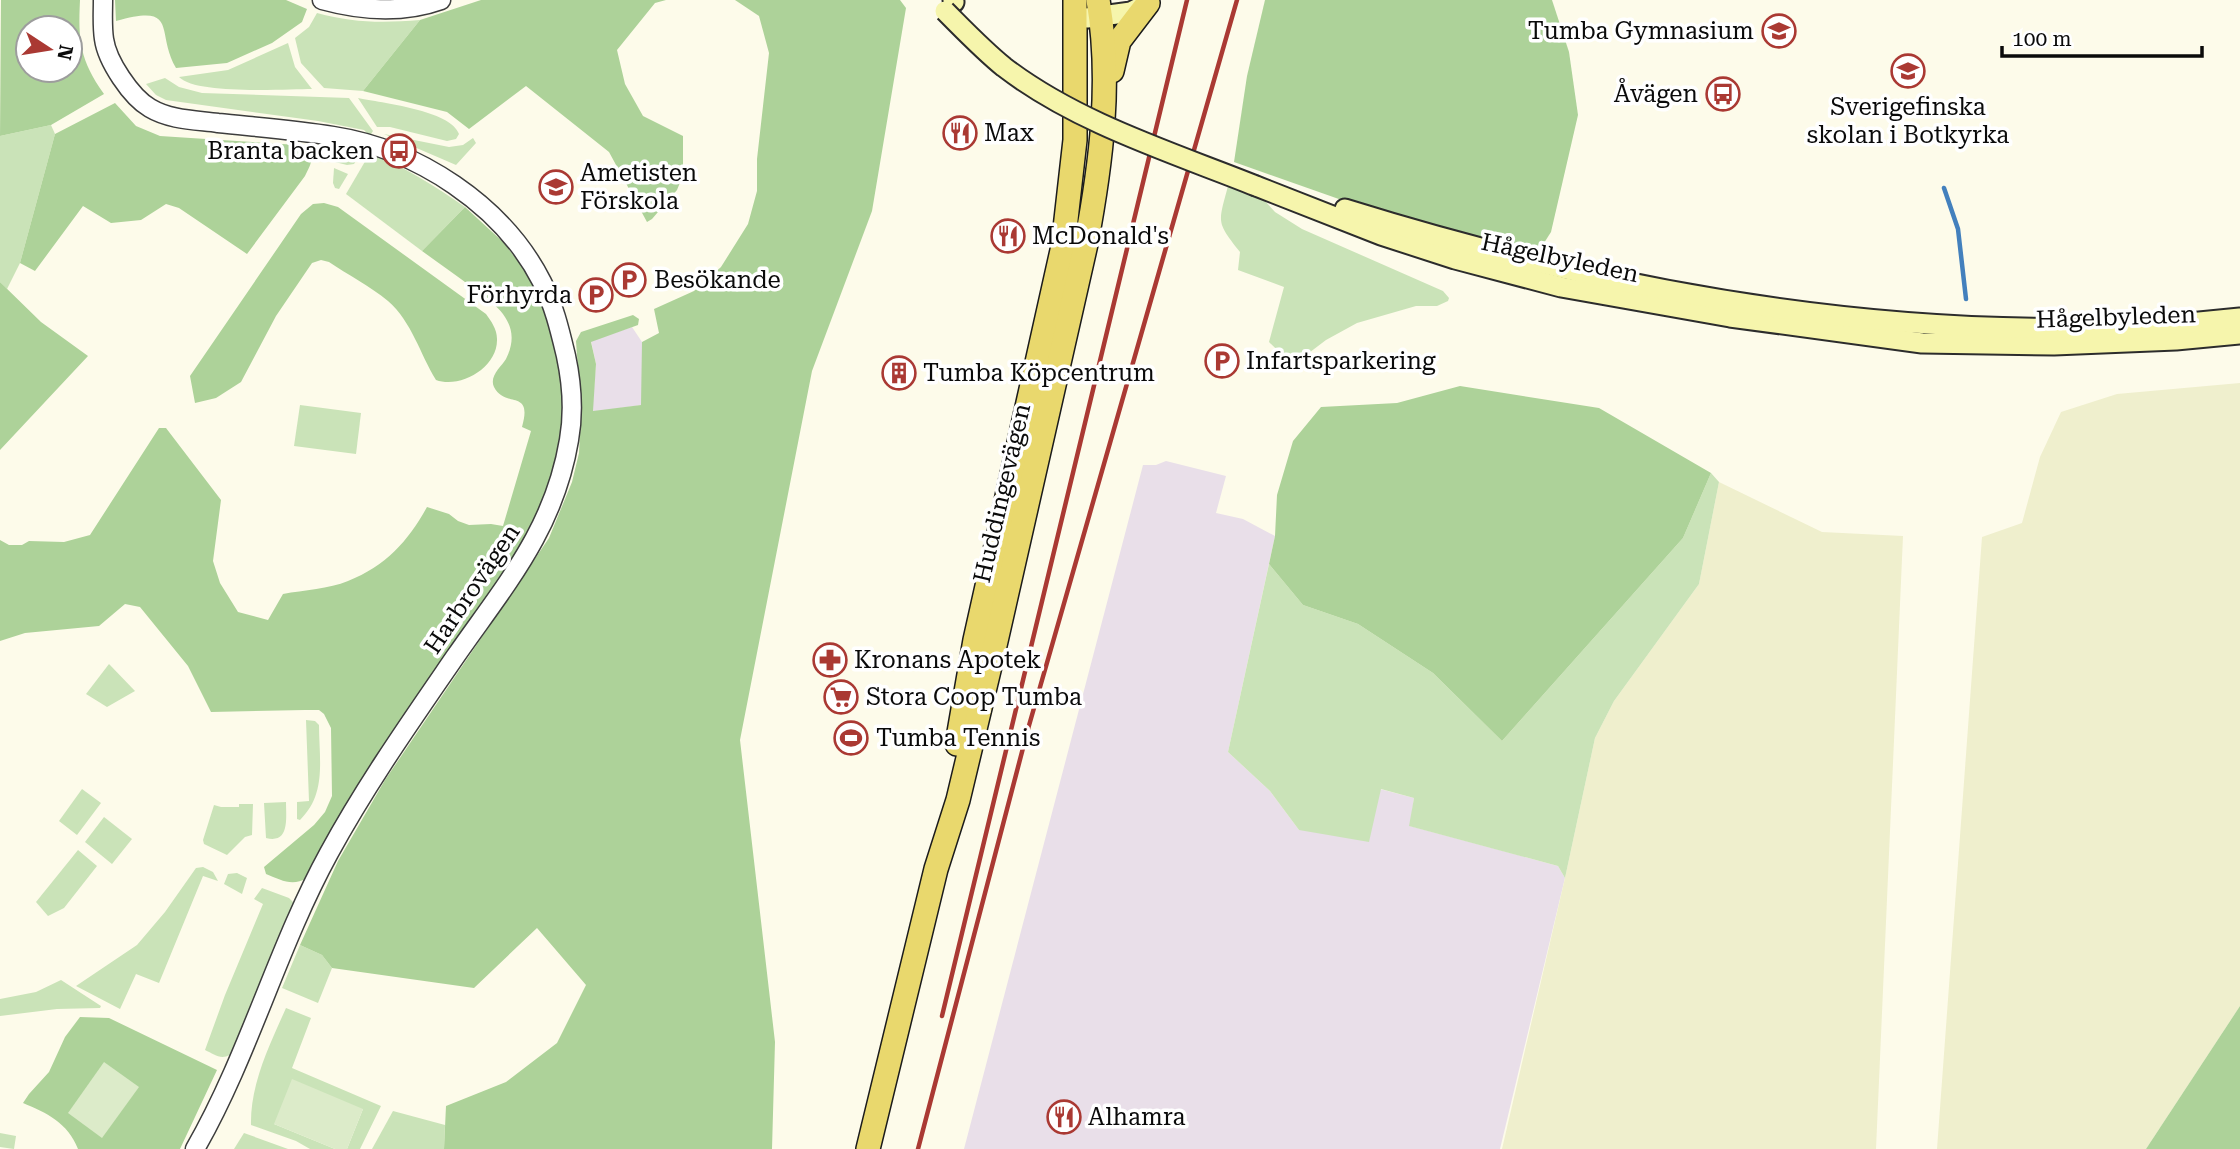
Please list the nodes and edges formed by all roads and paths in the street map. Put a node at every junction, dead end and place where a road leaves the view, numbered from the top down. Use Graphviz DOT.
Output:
graph roads {
  1 [pos="103,0"];
  2 [pos="323,0"];
  3 [pos="441,0"];
  4 [pos="1149,1"];
  5 [pos="947,3"];
  6 [pos="1076,5"];
  7 [pos="1100,8"];
  8 [pos="1105,101"];
  9 [pos="1257,181"];
  10 [pos="2240,318"];
  11 [pos="2240,334"];
  12 [pos="936,869"];
  13 [pos="195,1149"];
  14 [pos="868,1149"];
  1 -- 13 [label="street, Harbrovägen"];
  2 -- 3 [label="street"];
  4 -- 7 [label="main road"];
  4 -- 8 [label="main road"];
  5 -- 9 [label="main road, Hågelbyleden"];
  6 -- 7 [label="main road"];
  6 -- 12 [label="main road, Huddingevägen"];
  7 -- 8 [label="main road, Huddingevägen"];
  8 -- 12 [label="main road, Huddingevägen"];
  9 -- 10 [label="main road, Hågelbyleden"];
  9 -- 11 [label="main road, Hågelbyleden"];
  12 -- 14 [label="main road, Huddingevägen"];
}
